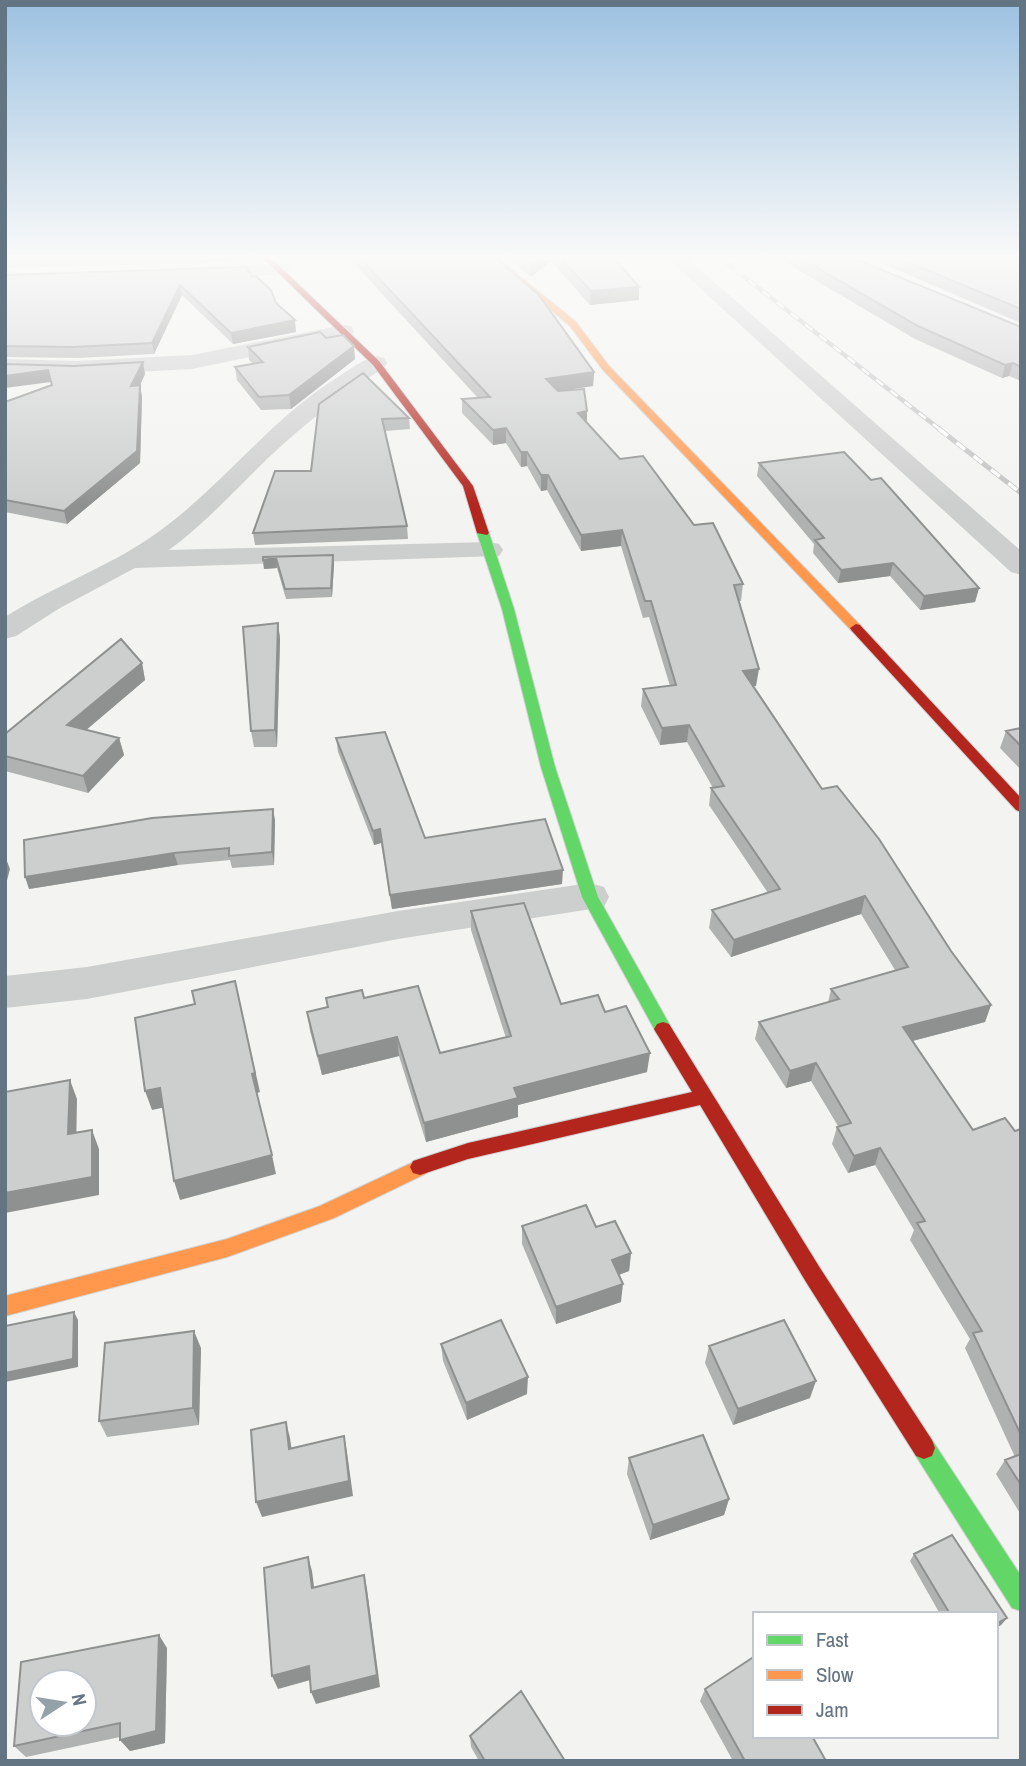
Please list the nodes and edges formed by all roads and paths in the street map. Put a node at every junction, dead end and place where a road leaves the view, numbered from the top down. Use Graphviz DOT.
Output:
graph roads {
  1 [pos="297,340"];
  2 [pos="353,340"];
  3 [pos="585,340"];
  4 [pos="768,340"];
  5 [pos="376,363"];
  6 [pos="5,366"];
  7 [pos="489,550"];
  8 [pos="129,560"];
  9 [pos="1021,566"];
  10 [pos="5,630"];
  11 [pos="1021,807"];
  12 [pos="590,897"];
  13 [pos="5,992"];
  14 [pos="704,1097"];
  15 [pos="5,1306"];
  16 [pos="1021,1599"];
  1 -- 6 [label="street"];
  2 -- 5 [label="street"];
  3 -- 11 [label="street"];
  4 -- 9 [label="street"];
  5 -- 7 [label="street"];
  5 -- 8 [label="street"];
  7 -- 8 [label="street"];
  7 -- 12 [label="street"];
  8 -- 10 [label="street"];
  12 -- 13 [label="street"];
  12 -- 14 [label="street"];
  14 -- 15 [label="street"];
  14 -- 16 [label="street"];
}
